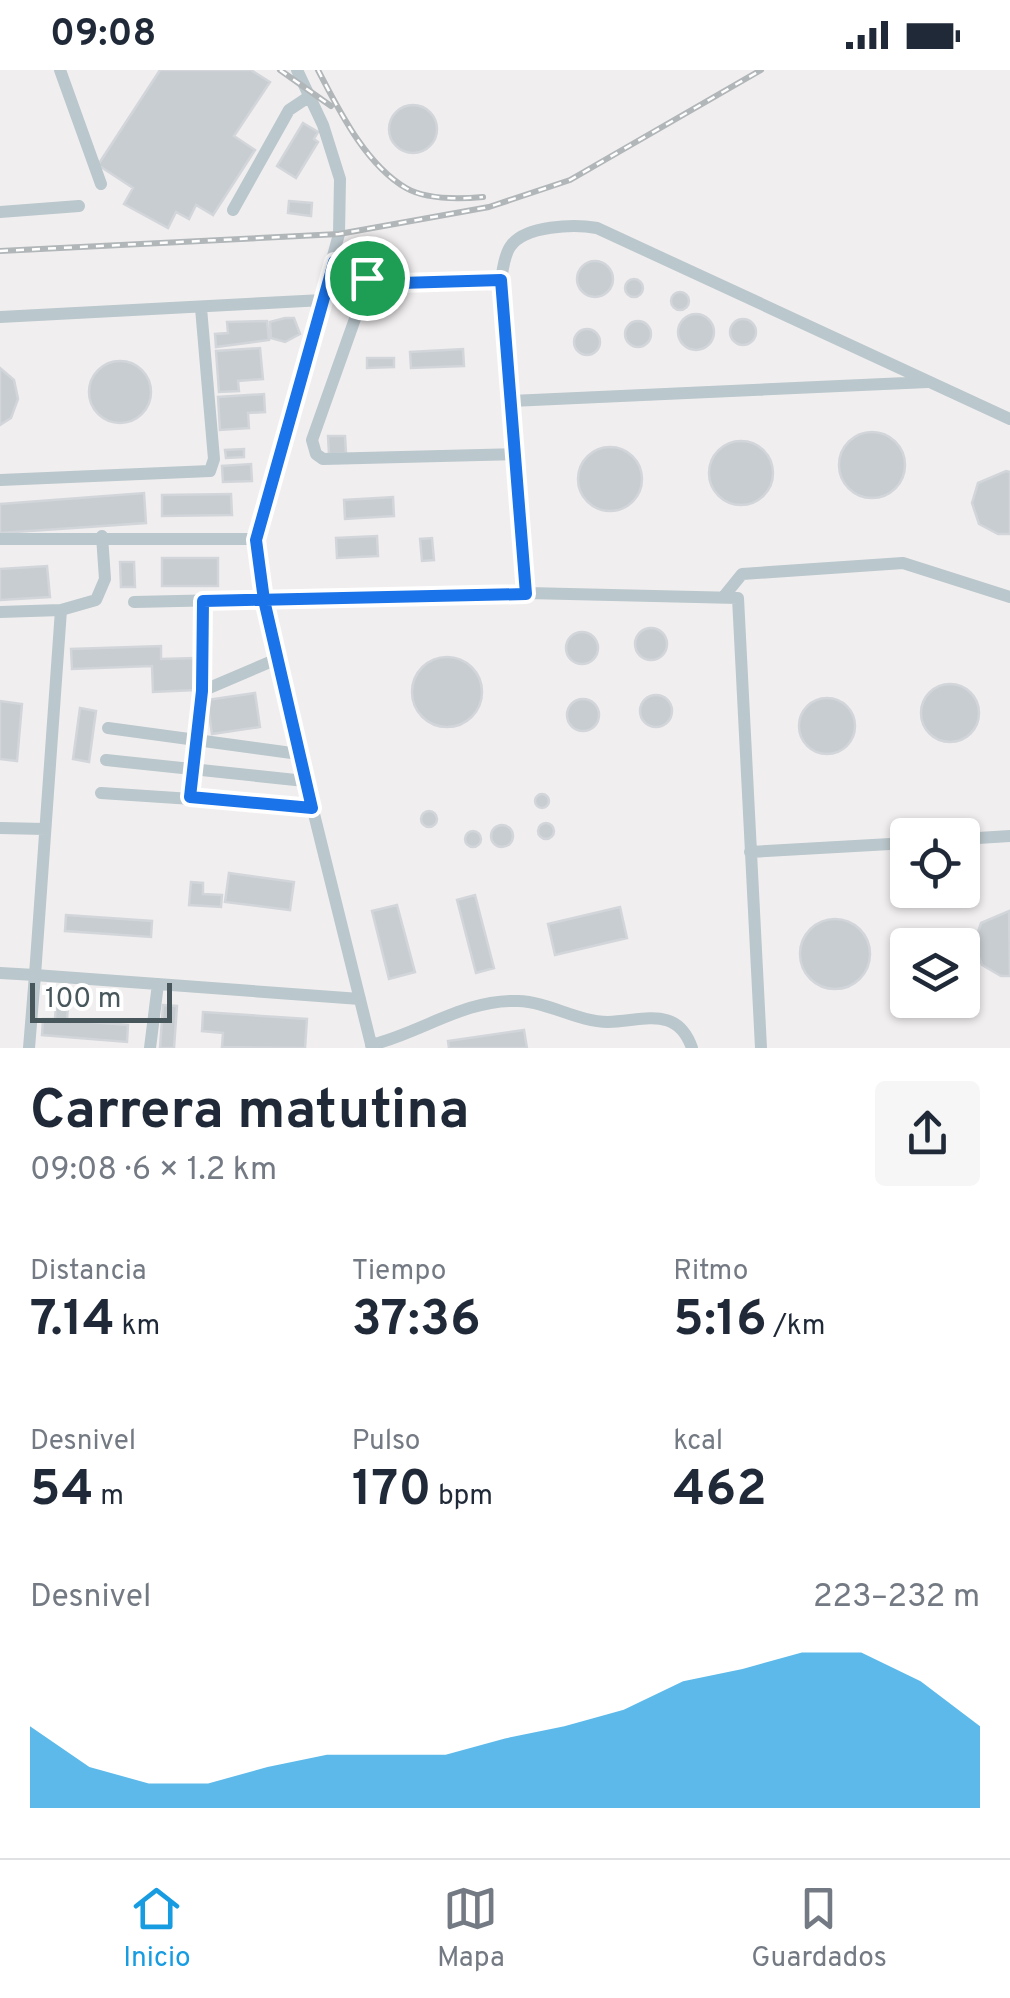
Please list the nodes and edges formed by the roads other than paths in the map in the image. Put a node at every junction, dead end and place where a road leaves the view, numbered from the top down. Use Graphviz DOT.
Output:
graph roads {
  1 [pos="60,70"];
  2 [pos="298,70"];
  3 [pos="310,96"];
  4 [pos="101,184"];
  5 [pos="79,206"];
  6 [pos="233,210"];
  7 [pos="0,212"];
  8 [pos="334,262"];
  9 [pos="501,280"];
  10 [pos="367,284"];
  11 [pos="323,300"];
  12 [pos="201,308"];
  13 [pos="0,317"];
  14 [pos="931,382"];
  15 [pos="511,401"];
  16 [pos="1010,419"];
  17 [pos="515,454"];
  18 [pos="0,480"];
  19 [pos="102,536"];
  20 [pos="0,539"];
  21 [pos="256,540"];
  22 [pos="526,594"];
  23 [pos="725,595"];
  24 [pos="1010,597"];
  25 [pos="264,600"];
  26 [pos="203,601"];
  27 [pos="134,602"];
  28 [pos="61,610"];
  29 [pos="0,612"];
  30 [pos="277,659"];
  31 [pos="202,691"];
  32 [pos="108,728"];
  33 [pos="196,740"];
  34 [pos="299,754"];
  35 [pos="106,760"];
  36 [pos="192,769"];
  37 [pos="305,781"];
  38 [pos="102,794"];
  39 [pos="190,797"];
  40 [pos="312,808"];
  41 [pos="0,828"];
  42 [pos="45,830"];
  43 [pos="1010,836"];
  44 [pos="980,838"];
  45 [pos="890,843"];
  46 [pos="750,852"];
  47 [pos="0,973"];
  48 [pos="35,976"];
  49 [pos="158,984"];
  50 [pos="360,999"];
  51 [pos="402,1043"];
  52 [pos="372,1046"];
  53 [pos="29,1048"];
  54 [pos="150,1048"];
  55 [pos="692,1048"];
  56 [pos="761,1048"];
  1 -- 4 [label="street"];
  2 -- 3 [label="street"];
  3 -- 6 [label="street"];
  3 -- 8 [label="street"];
  5 -- 7 [label="street"];
  8 -- 10 [label="street"];
  8 -- 11 [label="street"];
  9 -- 10 [label="street"];
  9 -- 14 [label="street"];
  9 -- 15 [label="street"];
  10 -- 17 [label="street"];
  11 -- 12 [label="street"];
  11 -- 21 [label="street"];
  12 -- 13 [label="street"];
  12 -- 18 [label="street"];
  14 -- 15 [label="street"];
  14 -- 16 [label="street"];
  15 -- 17 [label="street"];
  17 -- 22 [label="street"];
  19 -- 20 [label="street"];
  19 -- 21 [label="street"];
  19 -- 28 [label="street"];
  21 -- 25 [label="street"];
  22 -- 23 [label="street"];
  22 -- 25 [label="street"];
  23 -- 24 [label="street"];
  23 -- 46 [label="street"];
  25 -- 26 [label="street"];
  25 -- 30 [label="street"];
  26 -- 27 [label="street"];
  26 -- 31 [label="street"];
  28 -- 29 [label="street"];
  28 -- 42 [label="street"];
  30 -- 31 [label="street"];
  30 -- 34 [label="street"];
  31 -- 33 [label="street"];
  32 -- 33 [label="street"];
  33 -- 34 [label="street"];
  33 -- 36 [label="street"];
  34 -- 37 [label="street"];
  35 -- 36 [label="street"];
  36 -- 37 [label="street"];
  36 -- 39 [label="street"];
  37 -- 40 [label="street"];
  38 -- 39 [label="street"];
  39 -- 40 [label="street"];
  40 -- 50 [label="street"];
  41 -- 42 [label="street"];
  42 -- 48 [label="street"];
  43 -- 44 [label="street"];
  45 -- 46 [label="street"];
  46 -- 56 [label="street"];
  47 -- 48 [label="street"];
  48 -- 49 [label="street"];
  48 -- 53 [label="street"];
  49 -- 50 [label="street"];
  49 -- 54 [label="street"];
  50 -- 52 [label="street"];
  51 -- 52 [label="street"];
  51 -- 55 [label="street"];
}
